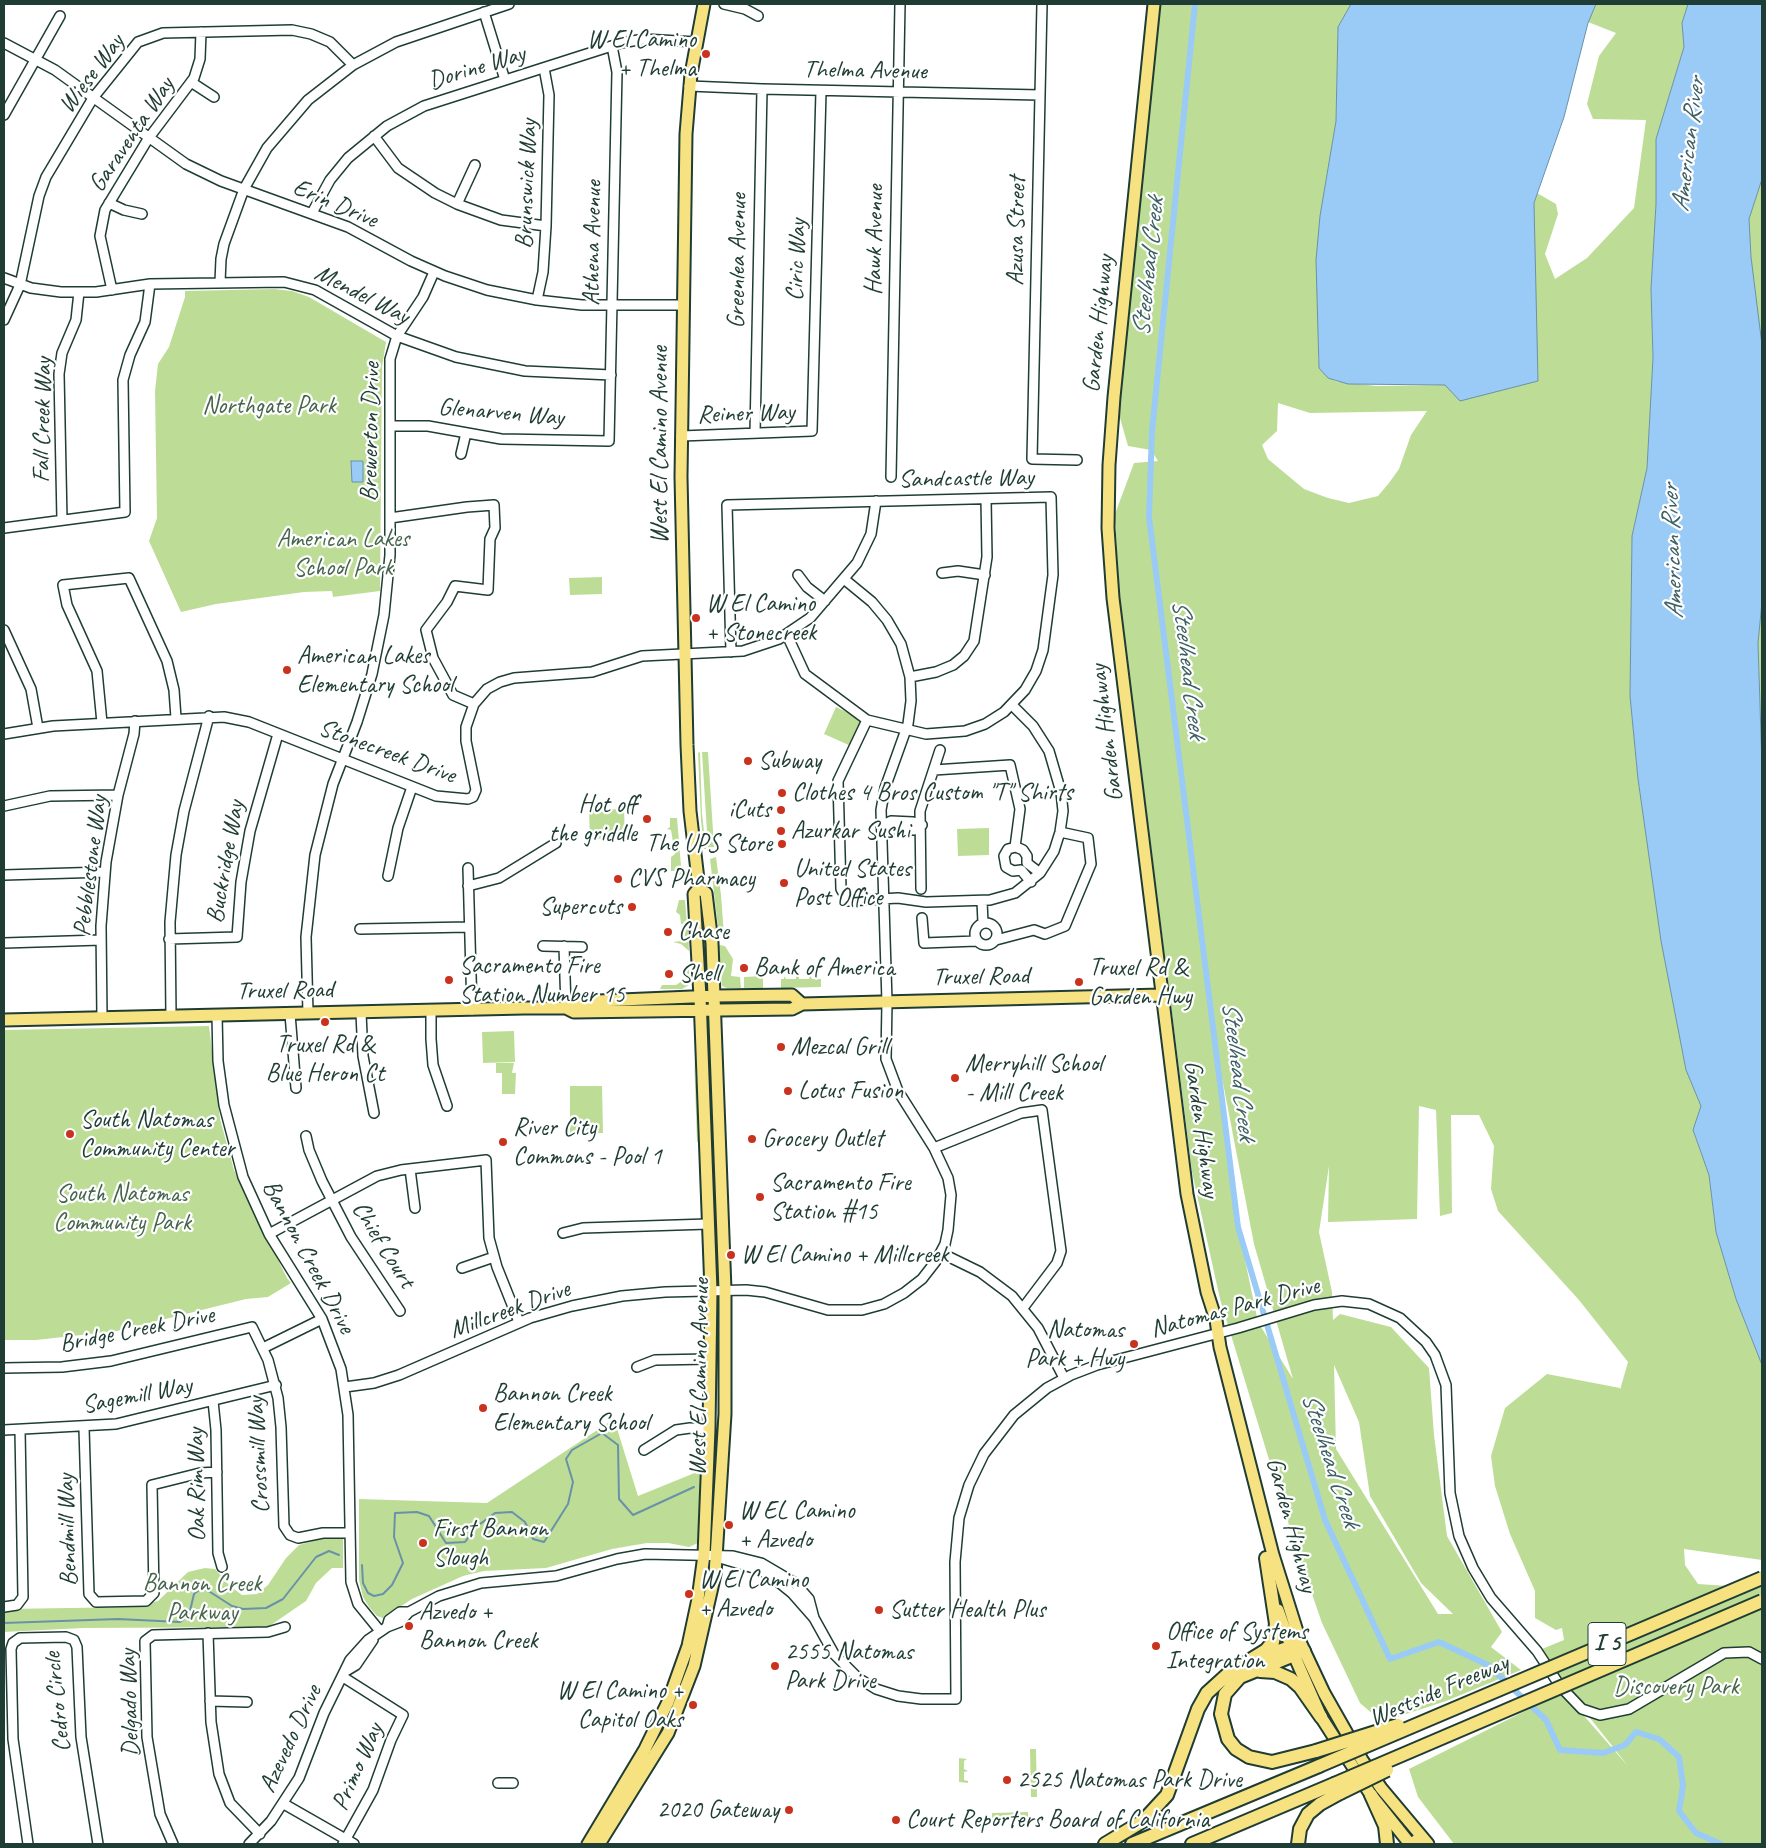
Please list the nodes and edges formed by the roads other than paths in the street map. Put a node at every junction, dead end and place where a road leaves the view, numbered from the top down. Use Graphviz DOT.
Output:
graph roads {
  1 [pos="509,4"];
  2 [pos="704,4"];
  3 [pos="724,4"];
  4 [pos="900,4"];
  5 [pos="1042,4"];
  6 [pos="1154,4"];
  7 [pos="484,12"];
  8 [pos="60,16"];
  9 [pos="758,16"];
  10 [pos="200,32"];
  11 [pos="4,42"];
  12 [pos="696,42"];
  13 [pos="612,46"];
  14 [pos="37,60"];
  15 [pos="353,65"];
  16 [pos="544,68"];
  17 [pos="505,80"];
  18 [pos="191,82"];
  19 [pos="689,86"];
  20 [pos="762,90"];
  21 [pos="821,90"];
  22 [pos="898,92"];
  23 [pos="1040,95"];
  24 [pos="214,97"];
  25 [pos="93,98"];
  26 [pos="4,114"];
  27 [pos="374,136"];
  28 [pos="148,139"];
  29 [pos="475,165"];
  30 [pos="244,189"];
  31 [pos="109,202"];
  32 [pos="457,204"];
  33 [pos="312,213"];
  34 [pos="142,214"];
  35 [pos="546,226"];
  36 [pos="434,272"];
  37 [pos="4,278"];
  38 [pos="220,282"];
  39 [pos="150,284"];
  40 [pos="20,285"];
  41 [pos="112,290"];
  42 [pos="79,292"];
  43 [pos="537,300"];
  44 [pos="612,305"];
  45 [pos="684,305"];
  46 [pos="4,320"];
  47 [pos="397,336"];
  48 [pos="611,375"];
  49 [pos="390,426"];
  50 [pos="812,431"];
  51 [pos="466,433"];
  52 [pos="755,433"];
  53 [pos="681,436"];
  54 [pos="609,441"];
  55 [pos="461,454"];
  56 [pos="1077,460"];
  57 [pos="891,477"];
  58 [pos="986,499"];
  59 [pos="876,501"];
  60 [pos="390,518"];
  61 [pos="62,520"];
  62 [pos="4,528"];
  63 [pos="942,574"];
  64 [pos="798,575"];
  65 [pos="985,575"];
  66 [pos="844,579"];
  67 [pos="825,601"];
  68 [pos="4,630"];
  69 [pos="787,635"];
  70 [pos="731,652"];
  71 [pos="684,654"];
  72 [pos="910,677"];
  73 [pos="474,704"];
  74 [pos="1012,705"];
  75 [pos="209,716"];
  76 [pos="176,718"];
  77 [pos="867,720"];
  78 [pos="135,721"];
  79 [pos="102,723"];
  80 [pos="38,728"];
  81 [pos="906,730"];
  82 [pos="4,734"];
  83 [pos="278,734"];
  84 [pos="940,750"];
  85 [pos="343,759"];
  86 [pos="934,770"];
  87 [pos="412,787"];
  88 [pos="118,795"];
  89 [pos="4,806"];
  90 [pos="922,825"];
  91 [pos="881,826"];
  92 [pos="1060,832"];
  93 [pos="556,843"];
  94 [pos="1015,847"];
  95 [pos="468,868"];
  96 [pos="105,872"];
  97 [pos="1040,873"];
  98 [pos="4,875"];
  99 [pos="388,876"];
  100 [pos="1031,882"];
  101 [pos="468,886"];
  102 [pos="699,888"];
  103 [pos="921,889"];
  104 [pos="883,899"];
  105 [pos="982,901"];
  106 [pos="922,918"];
  107 [pos="983,923"];
  108 [pos="469,927"];
  109 [pos="360,929"];
  110 [pos="101,940"];
  111 [pos="169,940"];
  112 [pos="996,940"];
  113 [pos="976,941"];
  114 [pos="4,943"];
  115 [pos="543,946"];
  116 [pos="564,946"];
  117 [pos="582,947"];
  118 [pos="1161,995"];
  119 [pos="715,996"];
  120 [pos="700,997"];
  121 [pos="887,1002"];
  122 [pos="802,1004"];
  123 [pos="472,1010"];
  124 [pos="570,1010"];
  125 [pos="700,1010"];
  126 [pos="715,1010"];
  127 [pos="431,1011"];
  128 [pos="308,1013"];
  129 [pos="361,1013"];
  130 [pos="290,1014"];
  131 [pos="217,1015"];
  132 [pos="171,1016"];
  133 [pos="102,1018"];
  134 [pos="4,1020"];
  135 [pos="296,1088"];
  136 [pos="446,1106"];
  137 [pos="374,1113"];
  138 [pos="306,1136"];
  139 [pos="934,1148"];
  140 [pos="410,1169"];
  141 [pos="332,1200"];
  142 [pos="415,1208"];
  143 [pos="708,1224"];
  144 [pos="563,1233"];
  145 [pos="269,1234"];
  146 [pos="941,1253"];
  147 [pos="494,1257"];
  148 [pos="462,1268"];
  149 [pos="725,1290"];
  150 [pos="711,1291"];
  151 [pos="1023,1308"];
  152 [pos="400,1311"];
  153 [pos="322,1319"];
  154 [pos="519,1322"];
  155 [pos="1218,1333"];
  156 [pos="263,1348"];
  157 [pos="710,1359"];
  158 [pos="637,1366"];
  159 [pos="4,1368"];
  160 [pos="1064,1378"];
  161 [pos="276,1385"];
  162 [pos="345,1387"];
  163 [pos="213,1401"];
  164 [pos="84,1428"];
  165 [pos="710,1429"];
  166 [pos="4,1430"];
  167 [pos="20,1430"];
  168 [pos="1247,1448"];
  169 [pos="644,1450"];
  170 [pos="217,1472"];
  171 [pos="350,1533"];
  172 [pos="704,1555"];
  173 [pos="717,1557"];
  174 [pos="1266,1558"];
  175 [pos="222,1567"];
  176 [pos="1762,1578"];
  177 [pos="1762,1601"];
  178 [pos="4,1607"];
  179 [pos="285,1627"];
  180 [pos="381,1631"];
  181 [pos="208,1633"];
  182 [pos="1298,1650"];
  183 [pos="1762,1659"];
  184 [pos="1251,1666"];
  185 [pos="345,1674"];
  186 [pos="210,1701"];
  187 [pos="247,1702"];
  188 [pos="1451,1710"];
  189 [pos="1322,1717"];
  190 [pos="513,1783"];
  191 [pos="498,1784"];
  192 [pos="1337,1789"];
  193 [pos="1371,1795"];
  194 [pos="284,1804"];
  195 [pos="260,1834"];
  196 [pos="344,1842"];
  197 [pos="1421,1843"];
  198 [pos="28,1844"];
  199 [pos="98,1844"];
  200 [pos="173,1844"];
  201 [pos="249,1844"];
  202 [pos="354,1844"];
  203 [pos="588,1844"];
  204 [pos="598,1844"];
  205 [pos="1105,1844"];
  206 [pos="1132,1844"];
  207 [pos="1192,1844"];
  208 [pos="1298,1844"];
  209 [pos="1387,1844"];
  1 -- 7 [label="street"];
  2 -- 12 [label="main road, West El Camino Avenue"];
  3 -- 9 [label="street"];
  4 -- 22 [label="street, Hawk Avenue"];
  5 -- 23 [label="street, Azusa Street"];
  6 -- 118 [label="main road, Garden Highway"];
  7 -- 15 [label="street"];
  7 -- 17 [label="street"];
  8 -- 14 [label="street"];
  10 -- 15 [label="street, Wiese Way"];
  10 -- 18 [label="street, Garaventa Way"];
  10 -- 25 [label="street, Wiese Way"];
  11 -- 14 [label="street, Erin Drive"];
  12 -- 13 [label="street, Dorine Way"];
  12 -- 19 [label="main road, West El Camino Avenue"];
  13 -- 16 [label="street, Dorine Way"];
  13 -- 44 [label="street, Athena Avenue"];
  14 -- 25 [label="street, Erin Drive"];
  14 -- 26 [label="street"];
  15 -- 30 [label="street"];
  16 -- 17 [label="street, Dorine Way"];
  16 -- 35 [label="street, Brunswick Way"];
  17 -- 27 [label="street, Dorine Way"];
  18 -- 24 [label="street"];
  18 -- 28 [label="street, Garaventa Way"];
  19 -- 20 [label="street, Thelma Avenue"];
  19 -- 45 [label="main road, West El Camino Avenue"];
  20 -- 21 [label="street, Thelma Avenue"];
  20 -- 52 [label="street, Greenlea Avenue"];
  21 -- 22 [label="street, Thelma Avenue"];
  21 -- 50 [label="street, Ciric Way"];
  22 -- 23 [label="street, Thelma Avenue"];
  22 -- 57 [label="street, Hawk Avenue"];
  23 -- 56 [label="street, Azusa Street"];
  25 -- 28 [label="street, Erin Drive"];
  25 -- 40 [label="street, Wiese Way"];
  27 -- 32 [label="street"];
  27 -- 33 [label="street, Dorine Way"];
  28 -- 30 [label="street, Erin Drive"];
  28 -- 31 [label="street, Garaventa Way"];
  29 -- 32 [label="street"];
  30 -- 33 [label="street, Erin Drive"];
  30 -- 38 [label="street"];
  31 -- 34 [label="street"];
  31 -- 41 [label="street, Garaventa Way"];
  32 -- 35 [label="street"];
  33 -- 36 [label="street, Erin Drive"];
  35 -- 43 [label="street, Brunswick Way"];
  36 -- 43 [label="street, Erin Drive"];
  36 -- 47 [label="street, Brewerton Drive"];
  37 -- 40 [label="street, Mendel Way"];
  38 -- 39 [label="street, Mendel Way"];
  38 -- 47 [label="street, Mendel Way"];
  39 -- 41 [label="street, Mendel Way"];
  39 -- 61 [label="street"];
  40 -- 42 [label="street, Mendel Way"];
  40 -- 46 [label="street, Wiese Way"];
  41 -- 42 [label="street, Mendel Way"];
  42 -- 61 [label="street, Fall Creek Way"];
  43 -- 44 [label="street, Erin Drive"];
  44 -- 45 [label="street, Erin Drive"];
  44 -- 48 [label="street, Athena Avenue"];
  45 -- 53 [label="main road, West El Camino Avenue"];
  47 -- 48 [label="street, Mendel Way"];
  47 -- 49 [label="street, Brewerton Drive"];
  48 -- 54 [label="street, Athena Avenue"];
  49 -- 51 [label="street, Glenarven Way"];
  49 -- 60 [label="street, Brewerton Drive"];
  50 -- 52 [label="street, Reiner Way"];
  51 -- 54 [label="street, Glenarven Way"];
  51 -- 55 [label="street"];
  52 -- 53 [label="street, Reiner Way"];
  53 -- 71 [label="main road, West El Camino Avenue"];
  58 -- 59 [label="street, Sandcastle Way"];
  58 -- 65 [label="street"];
  58 -- 74 [label="street, Sandcastle Way"];
  59 -- 66 [label="street, Stonecreek Drive"];
  59 -- 70 [label="street, Sandcastle Way"];
  60 -- 73 [label="street"];
  60 -- 85 [label="street, Brewerton Drive"];
  61 -- 62 [label="street"];
  63 -- 65 [label="street"];
  64 -- 67 [label="street"];
  65 -- 72 [label="street"];
  66 -- 67 [label="street, Stonecreek Drive"];
  66 -- 72 [label="street, Millcreek Drive"];
  67 -- 69 [label="street, Stonecreek Drive"];
  68 -- 80 [label="street"];
  69 -- 70 [label="street, Stonecreek Drive"];
  69 -- 77 [label="street"];
  70 -- 71 [label="street, Stonecreek Drive"];
  71 -- 73 [label="street, Stonecreek Drive"];
  71 -- 102 [label="main road, West El Camino Avenue"];
  72 -- 81 [label="street, Millcreek Drive"];
  73 -- 87 [label="street, Stonecreek Drive"];
  74 -- 81 [label="street, Sandcastle Way"];
  74 -- 92 [label="street"];
  75 -- 76 [label="street, Stonecreek Drive"];
  75 -- 83 [label="street, Stonecreek Drive"];
  75 -- 111 [label="street"];
  76 -- 78 [label="street, Stonecreek Drive"];
  76 -- 79 [label="street"];
  77 -- 81 [label="street, Sandcastle Way"];
  77 -- 104 [label="street"];
  78 -- 79 [label="street, Stonecreek Drive"];
  78 -- 88 [label="street, Pebblestone Way"];
  79 -- 80 [label="street, Stonecreek Drive"];
  80 -- 82 [label="street, Stonecreek Drive"];
  81 -- 91 [label="street, Millcreek Drive"];
  83 -- 85 [label="street, Stonecreek Drive"];
  83 -- 111 [label="street, Buckridge Way"];
  84 -- 86 [label="street"];
  85 -- 87 [label="street, Stonecreek Drive"];
  85 -- 128 [label="street, Brewerton Drive"];
  86 -- 90 [label="street"];
  86 -- 94 [label="street"];
  87 -- 99 [label="street"];
  88 -- 89 [label="street"];
  88 -- 96 [label="street, Pebblestone Way"];
  90 -- 91 [label="street"];
  90 -- 103 [label="street"];
  91 -- 104 [label="street, Millcreek Drive"];
  92 -- 97 [label="street"];
  92 -- 112 [label="street"];
  93 -- 101 [label="street"];
  94 -- 97 [label="street"];
  94 -- 100 [label="street"];
  95 -- 101 [label="street"];
  96 -- 98 [label="street"];
  96 -- 110 [label="street, Pebblestone Way"];
  97 -- 100 [label="street"];
  100 -- 105 [label="street"];
  101 -- 108 [label="street"];
  102 -- 119 [label="main road, West El Camino Avenue"];
  102 -- 120 [label="main road, West El Camino Avenue"];
  104 -- 105 [label="street"];
  104 -- 121 [label="street, Millcreek Drive"];
  105 -- 107 [label="street"];
  106 -- 113 [label="street"];
  107 -- 112 [label="street"];
  107 -- 113 [label="street"];
  108 -- 109 [label="street"];
  108 -- 123 [label="street"];
  110 -- 114 [label="street"];
  110 -- 133 [label="street, Pebblestone Way"];
  111 -- 132 [label="street"];
  112 -- 113 [label="street"];
  115 -- 116 [label="street"];
  116 -- 117 [label="street"];
  116 -- 124 [label="street"];
  118 -- 121 [label="main road, Truxel Road"];
  118 -- 155 [label="main road, Garden Highway"];
  119 -- 120 [label="main road, Truxel Road"];
  119 -- 122 [label="main road, Truxel Road"];
  119 -- 126 [label="main road, West El Camino Avenue"];
  120 -- 124 [label="main road, Truxel Road"];
  120 -- 125 [label="main road, West El Camino Avenue"];
  121 -- 122 [label="main road, Truxel Road"];
  121 -- 139 [label="street, Millcreek Drive"];
  122 -- 126 [label="main road, Truxel Road"];
  123 -- 124 [label="main road, Truxel Road"];
  123 -- 127 [label="main road, Truxel Road"];
  124 -- 125 [label="main road, Truxel Road"];
  125 -- 126 [label="main road, Truxel Road"];
  125 -- 143 [label="main road, West El Camino Avenue"];
  126 -- 149 [label="main road, West El Camino Avenue"];
  127 -- 129 [label="main road, Truxel Road"];
  127 -- 136 [label="street"];
  128 -- 129 [label="main road, Truxel Road"];
  128 -- 130 [label="main road, Truxel Road"];
  129 -- 137 [label="street"];
  130 -- 131 [label="main road, Truxel Road"];
  130 -- 135 [label="street"];
  131 -- 132 [label="main road, Truxel Road"];
  131 -- 145 [label="street, Bannon Creek Drive"];
  132 -- 133 [label="main road, Truxel Road"];
  133 -- 134 [label="main road, Truxel Road"];
  138 -- 141 [label="street, Chief Court"];
  139 -- 146 [label="street, Millcreek Drive"];
  139 -- 151 [label="street"];
  140 -- 141 [label="street"];
  140 -- 142 [label="street"];
  140 -- 147 [label="street"];
  141 -- 145 [label="street"];
  141 -- 152 [label="street, Chief Court"];
  143 -- 144 [label="street"];
  143 -- 150 [label="main road, West El Camino Avenue"];
  145 -- 153 [label="street, Bannon Creek Drive"];
  146 -- 149 [label="street, Millcreek Drive"];
  146 -- 151 [label="street"];
  147 -- 148 [label="street"];
  147 -- 154 [label="street"];
  149 -- 150 [label="street, Millcreek Drive"];
  149 -- 173 [label="main road, West El Camino Avenue"];
  150 -- 154 [label="street, Millcreek Drive"];
  150 -- 157 [label="main road, West El Camino Avenue"];
  151 -- 160 [label="street"];
  153 -- 156 [label="street"];
  153 -- 162 [label="street, Bannon Creek Drive"];
  154 -- 162 [label="street, Millcreek Drive"];
  155 -- 160 [label="street, Natomas Park Drive"];
  155 -- 168 [label="main road, Garden Highway"];
  155 -- 183 [label="street, Natomas Park Drive"];
  156 -- 159 [label="street, Bridge Creek Drive"];
  156 -- 161 [label="street, Crossmill Way"];
  157 -- 158 [label="street"];
  157 -- 165 [label="main road, West El Camino Avenue"];
  160 -- 173 [label="street, Natomas Park Drive"];
  161 -- 163 [label="street, Sagemill Way"];
  161 -- 171 [label="street, Crossmill Way"];
  162 -- 171 [label="street, Bannon Creek Drive"];
  163 -- 164 [label="street, Sagemill Way"];
  163 -- 170 [label="street, Oak Rim Way"];
  164 -- 167 [label="street, Sagemill Way"];
  164 -- 170 [label="street, Bendmill Way"];
  165 -- 169 [label="street"];
  165 -- 172 [label="main road, West El Camino Avenue"];
  166 -- 167 [label="street, Sagemill Way"];
  167 -- 178 [label="street"];
  168 -- 174 [label="main road, Garden Highway"];
  168 -- 182 [label="main road, Garden Highway"];
  170 -- 175 [label="street, Oak Rim Way"];
  171 -- 180 [label="street, Bannon Creek Drive"];
  172 -- 173 [label="street, Azevedo Drive"];
  172 -- 180 [label="street, Azevedo Drive"];
  172 -- 203 [label="main road, West El Camino Avenue"];
  173 -- 204 [label="main road, West El Camino Avenue"];
  174 -- 182 [label="main road, Garden Highway"];
  174 -- 184 [label="highway"];
  176 -- 188 [label="highway, Westside Freeway / I 5, bridge"];
  177 -- 192 [label="highway, Westside Freeway / I 5, bridge"];
  179 -- 181 [label="street, Delgado Way"];
  180 -- 185 [label="street, Azevedo Drive"];
  181 -- 186 [label="street"];
  181 -- 200 [label="street, Delgado Way"];
  182 -- 184 [label="highway"];
  182 -- 189 [label="main road, Garden Highway"];
  182 -- 197 [label="main road, Garden Highway"];
  184 -- 188 [label="highway, bridge"];
  184 -- 189 [label="highway"];
  184 -- 205 [label="highway"];
  185 -- 194 [label="street, Azevedo Drive"];
  185 -- 196 [label="street, Primo Way"];
  186 -- 187 [label="street"];
  186 -- 195 [label="street"];
  188 -- 206 [label="highway, Westside Freeway / I 5, bridge"];
  189 -- 193 [label="main road, Garden Highway"];
  190 -- 191 [label="street"];
  192 -- 207 [label="highway, Westside Freeway / I 5"];
  192 -- 208 [label="highway"];
  193 -- 197 [label="main road, Garden Highway"];
  193 -- 209 [label="highway"];
  194 -- 195 [label="street, Azevedo Drive"];
  194 -- 196 [label="street"];
  195 -- 201 [label="street, Azevedo Drive"];
  196 -- 202 [label="street"];
  198 -- 199 [label="street, Cedro Circle"];
}
